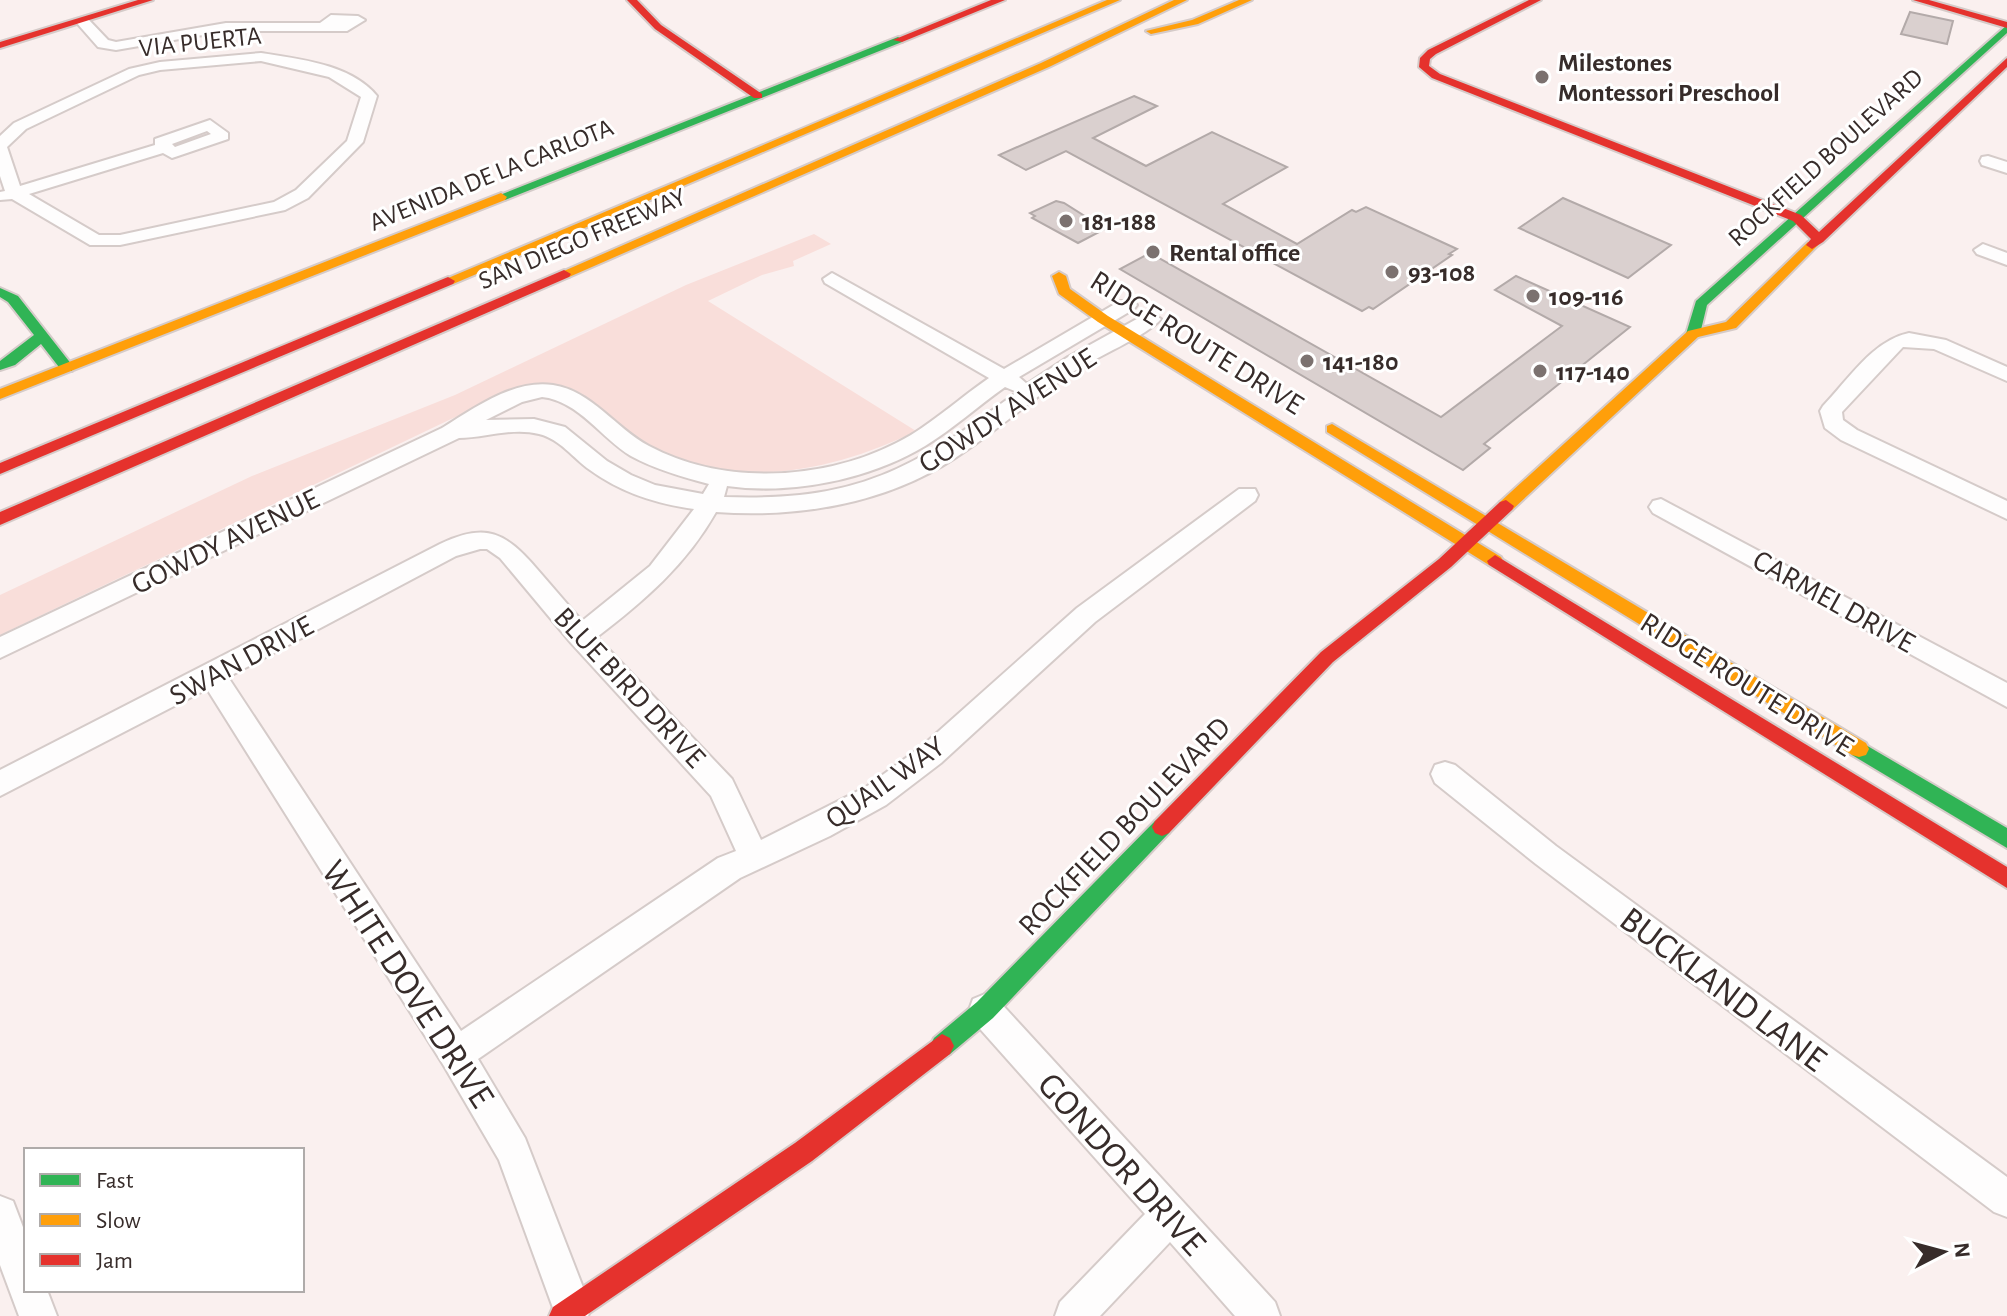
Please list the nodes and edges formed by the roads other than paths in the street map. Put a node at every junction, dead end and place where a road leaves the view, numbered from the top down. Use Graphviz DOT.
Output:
graph roads {
  1 [pos="148,0"];
  2 [pos="632,0"];
  3 [pos="1000,0"];
  4 [pos="1084,0"];
  5 [pos="1115,0"];
  6 [pos="1149,0"];
  7 [pos="1182,0"];
  8 [pos="1247,0"];
  9 [pos="1536,0"];
  10 [pos="1918,0"];
  11 [pos="83,22"];
  12 [pos="324,27"];
  13 [pos="2007,27"];
  14 [pos="1099,40"];
  15 [pos="0,45"];
  16 [pos="2007,61"];
  17 [pos="758,96"];
  18 [pos="0,147"];
  19 [pos="166,147"];
  20 [pos="1988,161"];
  21 [pos="2007,168"];
  22 [pos="7,195"];
  23 [pos="1797,218"];
  24 [pos="1819,239"];
  25 [pos="1983,250"];
  26 [pos="2007,259"];
  27 [pos="1039,264"];
  28 [pos="1059,276"];
  29 [pos="832,279"];
  30 [pos="1082,280"];
  31 [pos="0,292"];
  32 [pos="1105,292"];
  33 [pos="1127,305"];
  34 [pos="0,307"];
  35 [pos="415,315"];
  36 [pos="1103,319"];
  37 [pos="1158,323"];
  38 [pos="39,332"];
  39 [pos="1127,333"];
  40 [pos="1693,334"];
  41 [pos="0,366"];
  42 [pos="67,368"];
  43 [pos="2007,375"];
  44 [pos="1004,377"];
  45 [pos="1030,392"];
  46 [pos="0,394"];
  47 [pos="1312,417"];
  48 [pos="58,424"];
  49 [pos="450,433"];
  50 [pos="0,469"];
  51 [pos="722,478"];
  52 [pos="1247,495"];
  53 [pos="710,501"];
  54 [pos="1661,507"];
  55 [pos="2007,511"];
  56 [pos="0,519"];
  57 [pos="1487,524"];
  58 [pos="482,539"];
  59 [pos="1467,543"];
  60 [pos="580,636"];
  61 [pos="0,648"];
  62 [pos="212,675"];
  63 [pos="2007,696"];
  64 [pos="1445,774"];
  65 [pos="0,784"];
  66 [pos="2007,839"];
  67 [pos="754,857"];
  68 [pos="2007,878"];
  69 [pos="985,1010"];
  70 [pos="456,1054"];
  71 [pos="2007,1199"];
  72 [pos="0,1214"];
  73 [pos="1169,1216"];
  74 [pos="24,1279"];
  75 [pos="29,1292"];
  76 [pos="567,1312"];
  77 [pos="38,1316"];
  78 [pos="1074,1316"];
  79 [pos="1261,1316"];
  1 -- 11 [label="main road"];
  2 -- 17 [label="main road"];
  3 -- 17 [label="main road, AVENIDA DE LA CARLOTA"];
  4 -- 48 [label="main road, SAN DIEGO FREEWAY"];
  5 -- 50 [label="main road"];
  6 -- 35 [label="main road"];
  7 -- 14 [label="main road, SAN DIEGO FREEWAY"];
  8 -- 14 [label="main road"];
  9 -- 23 [label="main road"];
  10 -- 13 [label="main road"];
  11 -- 12 [label="street"];
  11 -- 15 [label="main road"];
  13 -- 23 [label="main road, ROCKFIELD BOULEVARD"];
  14 -- 56 [label="main road, SAN DIEGO FREEWAY"];
  16 -- 24 [label="main road, ROCKFIELD BOULEVARD"];
  17 -- 42 [label="main road, AVENIDA DE LA CARLOTA"];
  18 -- 22 [label="street, VIA PUERTA"];
  18 -- 22 [label="street, VIA PUERTA"];
  19 -- 22 [label="street"];
  20 -- 21 [label="street"];
  23 -- 24 [label="main road"];
  23 -- 40 [label="main road, ROCKFIELD BOULEVARD"];
  24 -- 40 [label="main road, ROCKFIELD BOULEVARD"];
  25 -- 26 [label="street"];
  27 -- 28 [label="main road"];
  28 -- 30 [label="main road, RIDGE ROUTE DRIVE"];
  28 -- 36 [label="main road, RIDGE ROUTE DRIVE"];
  29 -- 44 [label="street"];
  31 -- 38 [label="main road"];
  32 -- 33 [label="main road, RIDGE ROUTE DRIVE"];
  33 -- 36 [label="street, GOWDY AVENUE"];
  33 -- 37 [label="main road, RIDGE ROUTE DRIVE"];
  34 -- 38 [label="main road"];
  36 -- 39 [label="main road, RIDGE ROUTE DRIVE"];
  36 -- 44 [label="street, GOWDY AVENUE"];
  37 -- 39 [label="street, GOWDY AVENUE"];
  38 -- 41 [label="main road"];
  38 -- 42 [label="main road"];
  39 -- 45 [label="street, GOWDY AVENUE"];
  39 -- 59 [label="main road, RIDGE ROUTE DRIVE"];
  40 -- 57 [label="main road, ROCKFIELD BOULEVARD"];
  42 -- 46 [label="main road, AVENIDA DE LA CARLOTA"];
  43 -- 55 [label="street"];
  44 -- 45 [label="street"];
  44 -- 51 [label="street, GOWDY AVENUE"];
  45 -- 53 [label="street, GOWDY AVENUE"];
  47 -- 57 [label="main road, RIDGE ROUTE DRIVE"];
  49 -- 51 [label="street, GOWDY AVENUE"];
  49 -- 53 [label="street, GOWDY AVENUE"];
  49 -- 61 [label="street, GOWDY AVENUE"];
  51 -- 53 [label="street"];
  52 -- 67 [label="street, QUAIL WAY"];
  53 -- 60 [label="street"];
  54 -- 63 [label="street, CARMEL DRIVE"];
  57 -- 59 [label="main road, ROCKFIELD BOULEVARD"];
  57 -- 66 [label="main road, RIDGE ROUTE DRIVE"];
  58 -- 60 [label="street, BLUE BIRD DRIVE"];
  58 -- 62 [label="street, SWAN DRIVE"];
  59 -- 68 [label="main road, RIDGE ROUTE DRIVE"];
  59 -- 69 [label="main road, ROCKFIELD BOULEVARD"];
  60 -- 67 [label="street, BLUE BIRD DRIVE"];
  62 -- 65 [label="street, SWAN DRIVE"];
  62 -- 70 [label="street, WHITE DOVE DRIVE"];
  64 -- 71 [label="street, BUCKLAND LANE"];
  67 -- 70 [label="street, QUAIL WAY"];
  69 -- 73 [label="street, GONDOR DRIVE"];
  69 -- 76 [label="main road, ROCKFIELD BOULEVARD"];
  70 -- 76 [label="street, WHITE DOVE DRIVE"];
  72 -- 74 [label="street"];
  73 -- 78 [label="street"];
  73 -- 79 [label="street, GONDOR DRIVE"];
  75 -- 77 [label="street"];
}
